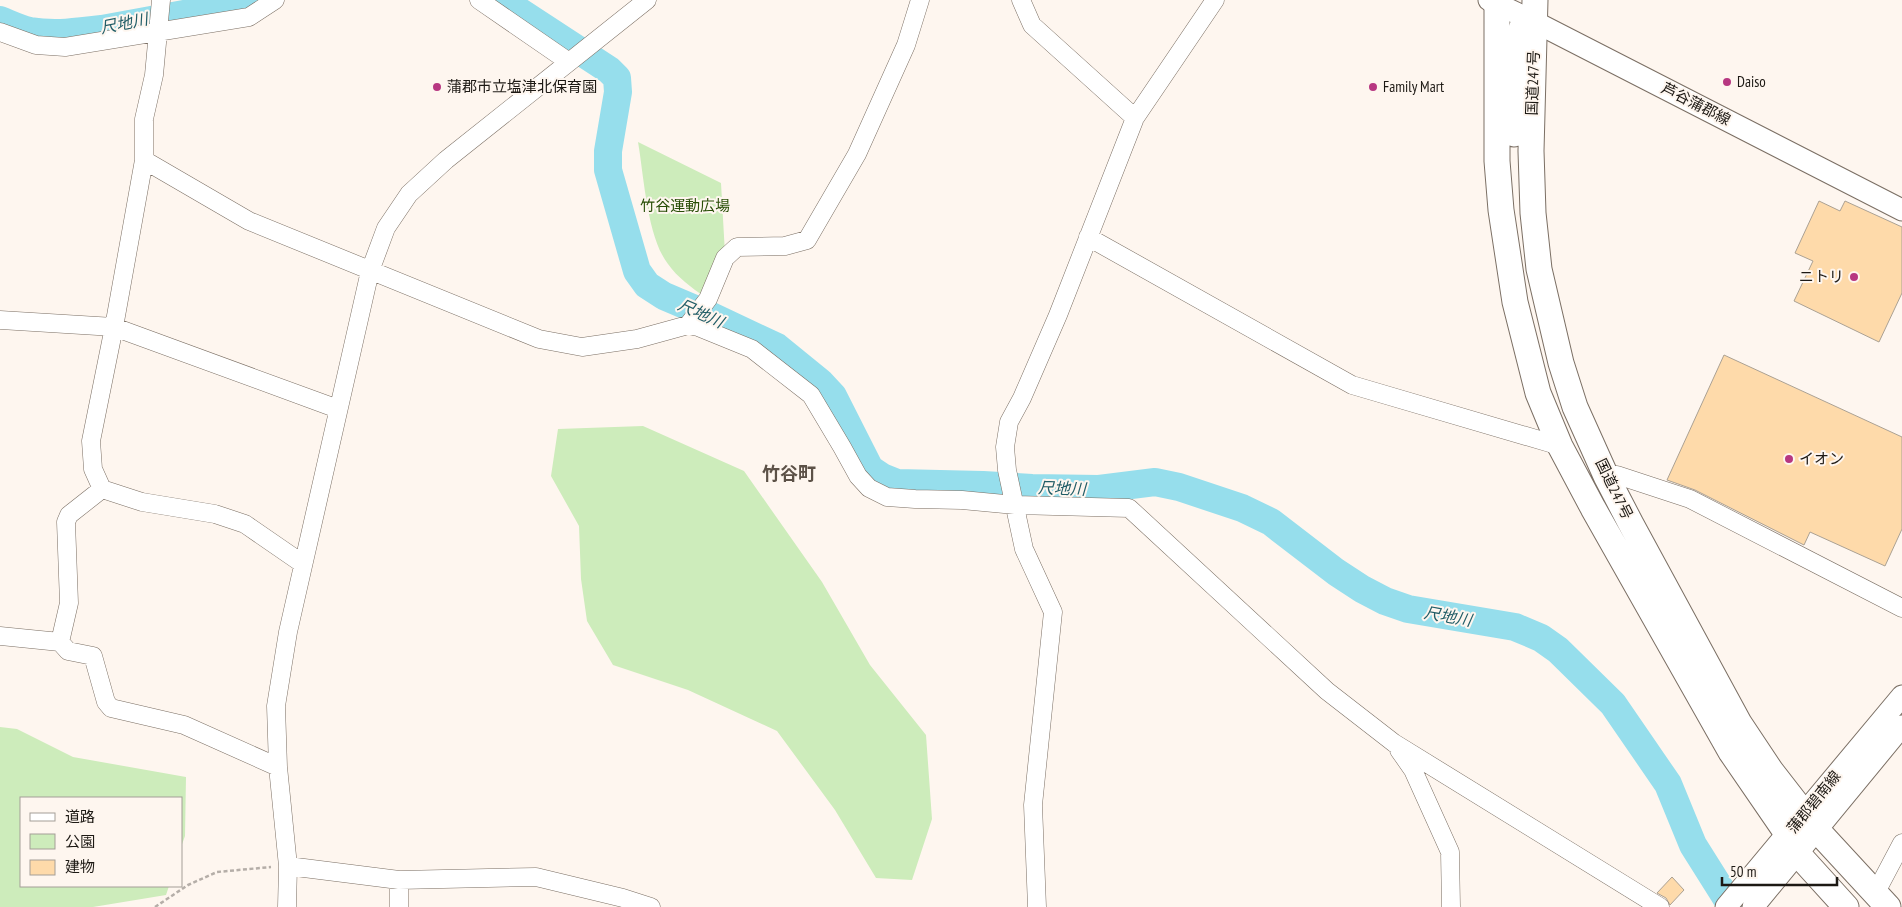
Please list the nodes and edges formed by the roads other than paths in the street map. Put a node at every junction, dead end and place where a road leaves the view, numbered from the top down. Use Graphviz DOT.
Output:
graph roads {
  1 [pos="275,0"];
  2 [pos="480,0"];
  3 [pos="647,0"];
  4 [pos="920,0"];
  5 [pos="1021,0"];
  6 [pos="1215,0"];
  7 [pos="1498,1"];
  8 [pos="160,4"];
  9 [pos="1535,11"];
  10 [pos="158,30"];
  11 [pos="0,32"];
  12 [pos="571,61"];
  13 [pos="1135,118"];
  14 [pos="144,160"];
  15 [pos="1902,210"];
  16 [pos="1088,238"];
  17 [pos="1507,242"];
  18 [pos="370,271"];
  19 [pos="0,320"];
  20 [pos="690,323"];
  21 [pos="114,327"];
  22 [pos="338,409"];
  23 [pos="1560,446"];
  24 [pos="1606,476"];
  25 [pos="102,489"];
  26 [pos="1015,502"];
  27 [pos="303,564"];
  28 [pos="1902,608"];
  29 [pos="0,636"];
  30 [pos="60,642"];
  31 [pos="1902,696"];
  32 [pos="1902,726"];
  33 [pos="1394,743"];
  34 [pos="278,767"];
  35 [pos="1810,821"];
  36 [pos="1902,843"];
  37 [pos="1792,844"];
  38 [pos="288,866"];
  39 [pos="399,880"];
  40 [pos="1881,901"];
  41 [pos="1738,903"];
  42 [pos="287,907"];
  43 [pos="399,907"];
  44 [pos="651,907"];
  45 [pos="1037,907"];
  46 [pos="1451,907"];
  47 [pos="1660,907"];
  48 [pos="1846,907"];
  1 -- 10 [label="street"];
  2 -- 12 [label="street"];
  3 -- 12 [label="street"];
  4 -- 20 [label="street"];
  5 -- 13 [label="street"];
  6 -- 13 [label="street"];
  7 -- 9 [label="main road, 芦谷蒲郡線"];
  7 -- 17 [label="highway, 国道247号"];
  8 -- 10 [label="street"];
  9 -- 15 [label="main road, 芦谷蒲郡線"];
  9 -- 17 [label="highway"];
  9 -- 24 [label="highway, 国道247号"];
  10 -- 11 [label="street"];
  10 -- 14 [label="street"];
  12 -- 18 [label="street"];
  13 -- 16 [label="street"];
  14 -- 18 [label="street"];
  14 -- 21 [label="street"];
  16 -- 23 [label="street"];
  16 -- 26 [label="street"];
  17 -- 23 [label="highway, 国道247号"];
  18 -- 20 [label="street"];
  18 -- 22 [label="street"];
  19 -- 21 [label="street"];
  20 -- 26 [label="street"];
  21 -- 22 [label="street"];
  21 -- 25 [label="street"];
  22 -- 27 [label="street"];
  23 -- 37 [label="highway, 国道247号"];
  24 -- 28 [label="street"];
  24 -- 35 [label="highway, 国道247号"];
  25 -- 27 [label="street"];
  25 -- 30 [label="street"];
  26 -- 33 [label="street"];
  26 -- 45 [label="street"];
  27 -- 34 [label="street"];
  29 -- 30 [label="street"];
  30 -- 34 [label="street"];
  31 -- 35 [label="main road, 蒲郡碧南線"];
  32 -- 35 [label="main road, 蒲郡碧南線"];
  33 -- 46 [label="street"];
  33 -- 47 [label="street"];
  34 -- 38 [label="street"];
  35 -- 37 [label="main road, 蒲郡碧南線"];
  35 -- 40 [label="highway, 国道247号"];
  36 -- 40 [label="street"];
  37 -- 41 [label="main road, 蒲郡碧南線"];
  37 -- 48 [label="highway, 国道247号"];
  38 -- 39 [label="street"];
  38 -- 42 [label="street"];
  39 -- 43 [label="street"];
  39 -- 44 [label="street"];
}
